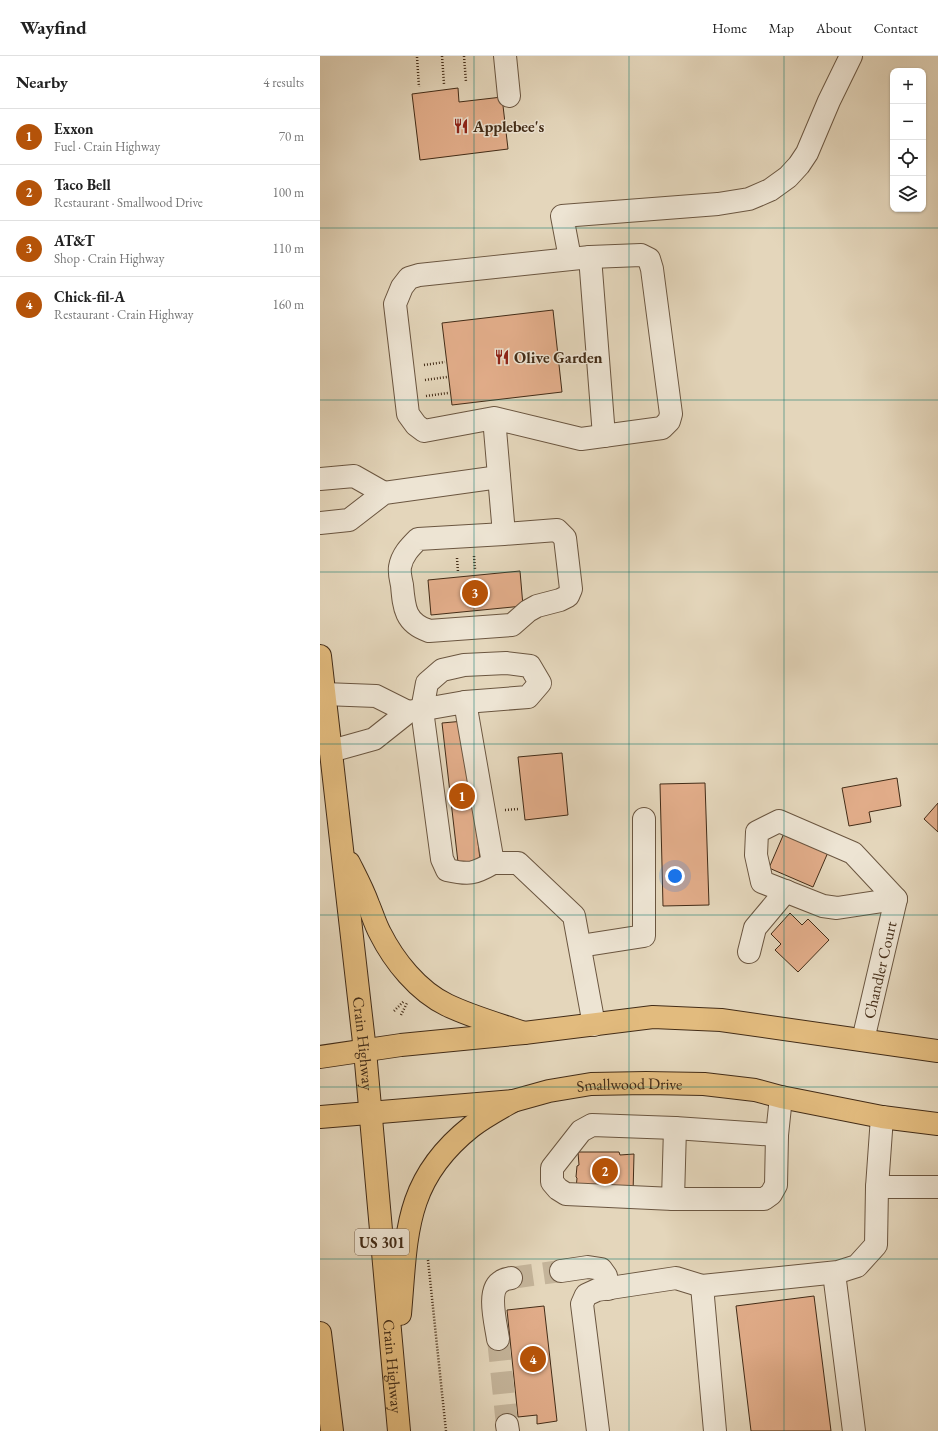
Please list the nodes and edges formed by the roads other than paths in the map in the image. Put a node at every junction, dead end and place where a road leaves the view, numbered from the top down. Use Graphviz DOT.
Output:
graph roads {
  1 [pos="505,56"];
  2 [pos="851,56"];
  3 [pos="509,96"];
  4 [pos="580,257"];
  5 [pos="494,418"];
  6 [pos="604,436"];
  7 [pos="499,477"];
  8 [pos="320,479"];
  9 [pos="384,493"];
  10 [pos="320,523"];
  11 [pos="504,534"];
  12 [pos="320,656"];
  13 [pos="324,694"];
  14 [pos="465,702"];
  15 [pos="415,711"];
  16 [pos="331,751"];
  17 [pos="644,819"];
  18 [pos="342,849"];
  19 [pos="493,863"];
  20 [pos="786,891"];
  21 [pos="896,899"];
  22 [pos="580,946"];
  23 [pos="749,952"];
  24 [pos="594,1024"];
  25 [pos="524,1033"];
  26 [pos="863,1040"];
  27 [pos="365,1051"];
  28 [pos="938,1051"];
  29 [pos="320,1057"];
  30 [pos="781,1097"];
  31 [pos="513,1100"];
  32 [pos="371,1113"];
  33 [pos="320,1117"];
  34 [pos="882,1117"];
  35 [pos="938,1124"];
  36 [pos="675,1128"];
  37 [pos="777,1135"];
  38 [pos="877,1187"];
  39 [pos="938,1187"];
  40 [pos="673,1199"];
  41 [pos="561,1271"];
  42 [pos="834,1273"];
  43 [pos="511,1278"];
  44 [pos="702,1286"];
  45 [pos="608,1289"];
  46 [pos="320,1333"];
  47 [pos="498,1339"];
  48 [pos="394,1371"];
  49 [pos="332,1431"];
  50 [pos="399,1431"];
  51 [pos="598,1431"];
  52 [pos="715,1431"];
  53 [pos="854,1431"];
  1 -- 3 [label="street"];
  2 -- 4 [label="street"];
  4 -- 5 [label="street"];
  4 -- 6 [label="street"];
  4 -- 6 [label="street"];
  5 -- 6 [label="street"];
  5 -- 7 [label="street"];
  7 -- 9 [label="street"];
  7 -- 11 [label="street"];
  8 -- 9 [label="street"];
  9 -- 10 [label="street"];
  11 -- 11 [label="street"];
  12 -- 13 [label="main road, Crain Highway / US 301"];
  13 -- 15 [label="street"];
  13 -- 16 [label="main road, Crain Highway / US 301"];
  14 -- 15 [label="street"];
  14 -- 15 [label="street"];
  14 -- 19 [label="street"];
  15 -- 16 [label="street"];
  15 -- 19 [label="street"];
  16 -- 18 [label="main road, Crain Highway / US 301"];
  17 -- 22 [label="street"];
  18 -- 25 [label="main road"];
  18 -- 27 [label="main road, Crain Highway / US 301"];
  19 -- 22 [label="street"];
  20 -- 21 [label="street"];
  20 -- 21 [label="street"];
  20 -- 23 [label="street"];
  21 -- 26 [label="street, Chandler Court"];
  22 -- 24 [label="street"];
  24 -- 25 [label="main road"];
  24 -- 26 [label="main road"];
  25 -- 27 [label="main road"];
  26 -- 28 [label="main road"];
  27 -- 29 [label="main road"];
  27 -- 32 [label="main road, Crain Highway / US 301"];
  30 -- 31 [label="main road, Smallwood Drive"];
  30 -- 34 [label="main road, Smallwood Drive"];
  30 -- 37 [label="street"];
  31 -- 32 [label="main road, Smallwood Drive"];
  31 -- 48 [label="main road"];
  32 -- 33 [label="main road, Smallwood Drive"];
  32 -- 48 [label="main road, Crain Highway / US 301"];
  34 -- 35 [label="main road, Smallwood Drive"];
  34 -- 38 [label="street"];
  36 -- 37 [label="street"];
  36 -- 40 [label="street"];
  36 -- 40 [label="street"];
  37 -- 40 [label="street"];
  38 -- 39 [label="street"];
  38 -- 42 [label="street"];
  41 -- 45 [label="street"];
  42 -- 44 [label="street"];
  42 -- 53 [label="street"];
  43 -- 47 [label="street"];
  44 -- 45 [label="street"];
  44 -- 52 [label="street"];
  45 -- 51 [label="street"];
  46 -- 49 [label="main road"];
  48 -- 50 [label="main road, Crain Highway / US 301"];
}
